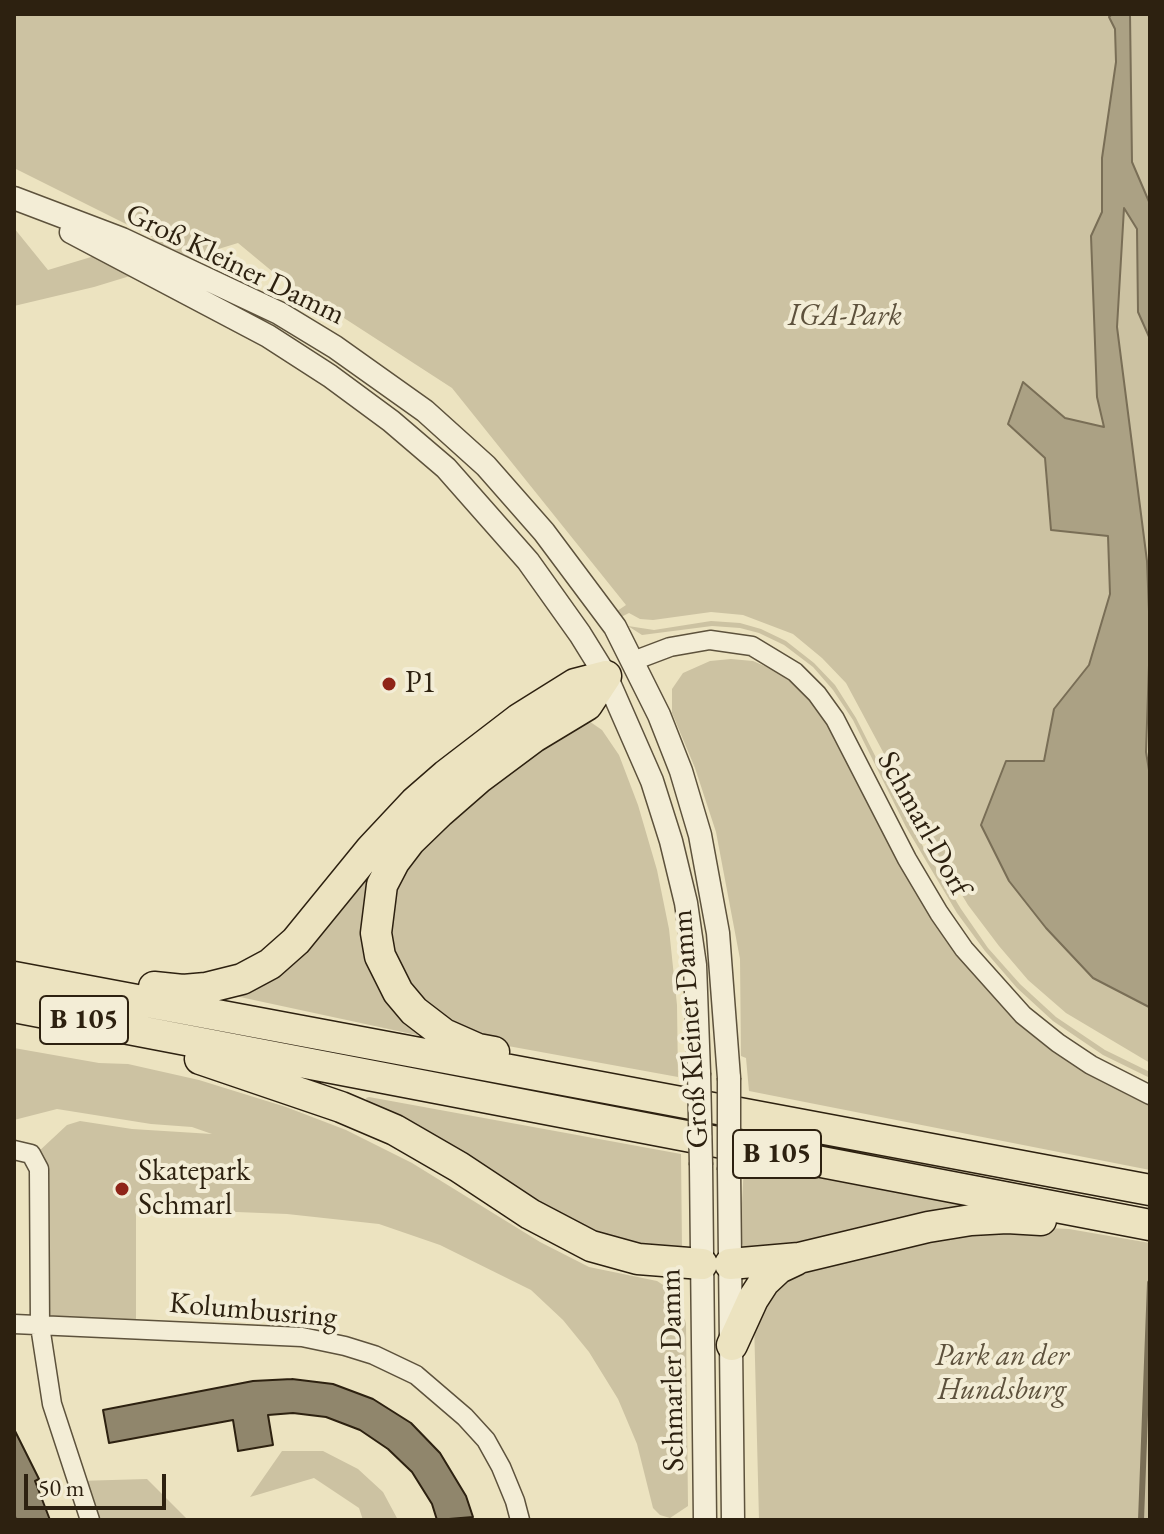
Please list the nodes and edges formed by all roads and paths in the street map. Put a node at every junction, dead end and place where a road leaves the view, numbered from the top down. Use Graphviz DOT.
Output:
graph roads {
  1 [pos="14,200"];
  2 [pos="633,661"];
  3 [pos="606,676"];
  4 [pos="24,979"];
  5 [pos="14,1007"];
  6 [pos="154,1032"];
  7 [pos="585,1085"];
  8 [pos="1150,1095"];
  9 [pos="14,1150"];
  10 [pos="1150,1190"];
  11 [pos="1150,1225"];
  12 [pos="1150,1234"];
  13 [pos="799,1258"];
  14 [pos="716,1264"];
  15 [pos="14,1324"];
  16 [pos="40,1326"];
  17 [pos="732,1345"];
  18 [pos="90,1520"];
  19 [pos="520,1520"];
  20 [pos="705,1520"];
  21 [pos="733,1520"];
  1 -- 2 [label="street, Groß Kleiner Damm"];
  1 -- 3 [label="street, Groß Kleiner Damm"];
  2 -- 3 [label="street"];
  2 -- 8 [label="street, Schmarl-Dorf"];
  2 -- 14 [label="street, Groß Kleiner Damm, bridge"];
  3 -- 4 [label="highway"];
  3 -- 7 [label="highway"];
  3 -- 14 [label="street, Groß Kleiner Damm, bridge"];
  4 -- 7 [label="highway, B 105"];
  5 -- 6 [label="highway, B 105"];
  6 -- 11 [label="highway, B 105"];
  6 -- 14 [label="highway"];
  7 -- 10 [label="highway, B 105"];
  9 -- 16 [label="street"];
  12 -- 13 [label="highway"];
  13 -- 14 [label="highway"];
  13 -- 17 [label="highway"];
  14 -- 17 [label="street, Schmarler Damm"];
  14 -- 20 [label="street, Schmarler Damm"];
  15 -- 16 [label="street, Kolumbusring"];
  16 -- 18 [label="street"];
  16 -- 19 [label="street, Kolumbusring"];
  17 -- 21 [label="street, Schmarler Damm"];
}
